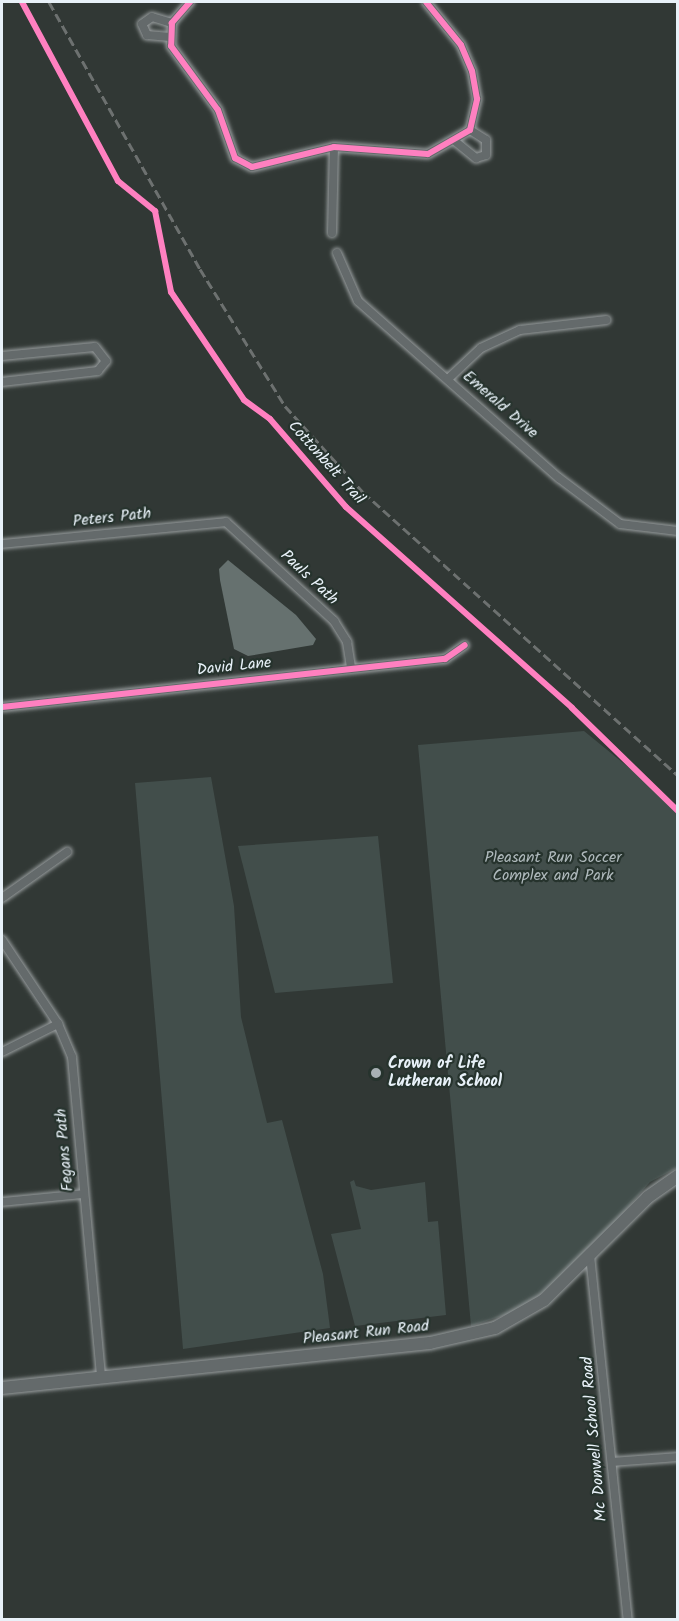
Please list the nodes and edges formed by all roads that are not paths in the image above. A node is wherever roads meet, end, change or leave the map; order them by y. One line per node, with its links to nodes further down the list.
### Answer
1 (190, 2): 3 (street)
2 (426, 2): 5 (street)
3 (172, 23): 4 (street); 4 (street)
4 (170, 37): 7 (street)
5 (470, 130): 6 (street); 6 (street)
6 (456, 142): 7 (street)
7 (334, 147): 8 (street)
8 (332, 233)
9 (337, 254): 12 (street, Emerald Drive)
10 (606, 320): 12 (street)
11 (2, 356): 13 (street)
12 (448, 379): 15 (street, Emerald Drive)
13 (2, 382)
14 (226, 522): 16 (street, Peters Path); 18 (street, Pauls Path)
15 (678, 531)
16 (2, 544)
17 (465, 645): 18 (street, David Lane)
18 (351, 668): 19 (street, David Lane)
19 (2, 707)
20 (67, 852): 21 (street)
21 (2, 898)
22 (2, 939): 23 (street, Fegans Path)
23 (58, 1024): 24 (street); 26 (street, Fegans Path)
24 (2, 1052)
25 (678, 1176): 28 (main road, Pleasant Run Road)
26 (84, 1194): 27 (street); 29 (street, Fegans Path)
27 (2, 1202)
28 (590, 1255): 29 (main road, Pleasant Run Road); 32 (street, Mc Donwell School Road)
29 (102, 1377): 30 (main road, Pleasant Run Road)
30 (2, 1389)
31 (678, 1457): 32 (street)
32 (612, 1462): 33 (street, Mc Donwell School Road)
33 (628, 1620)

